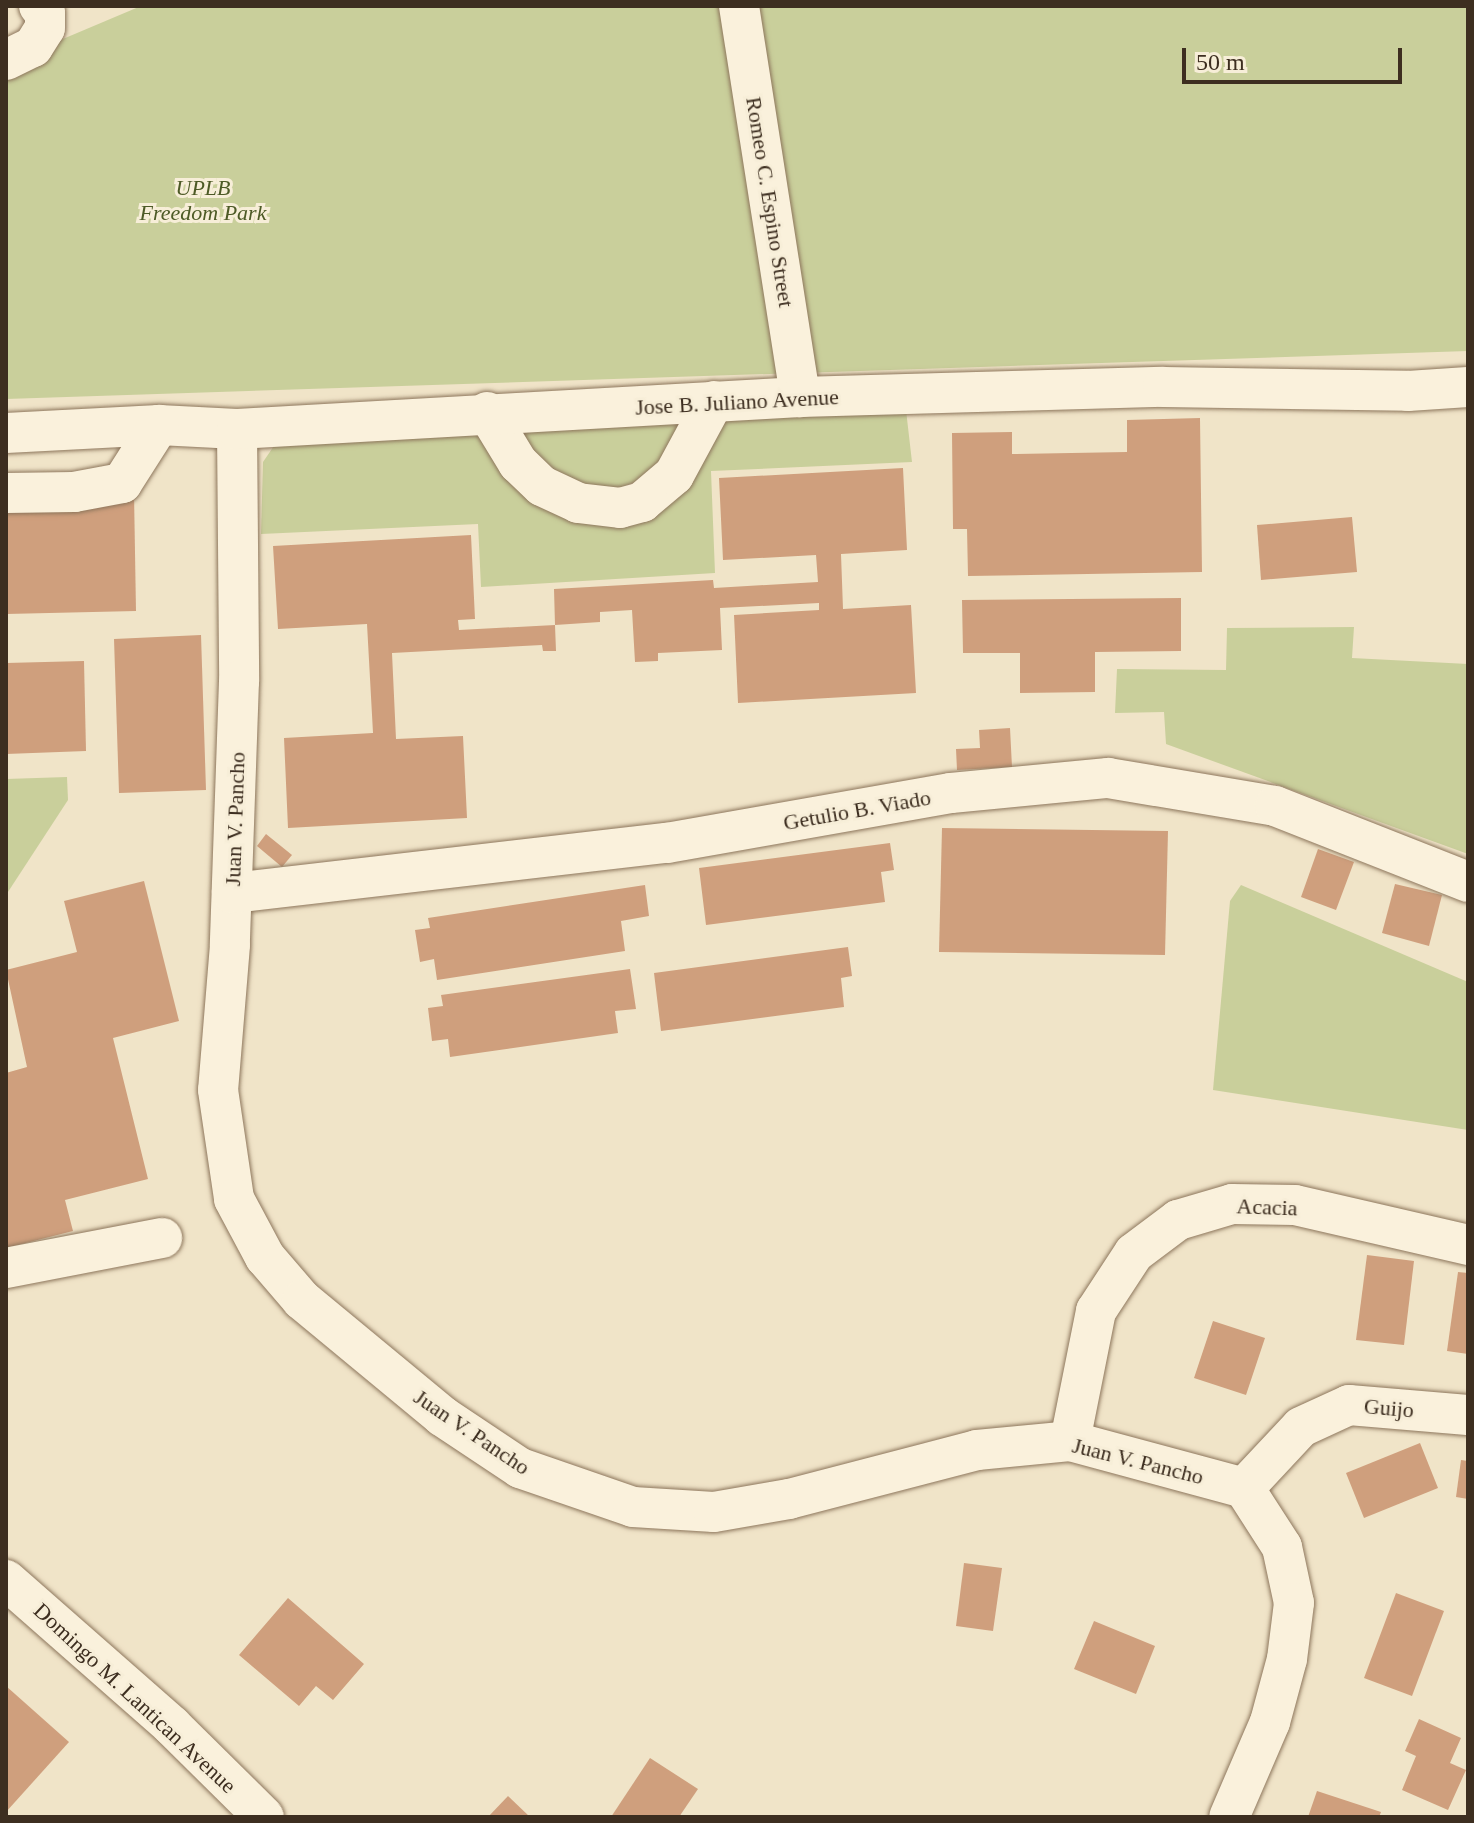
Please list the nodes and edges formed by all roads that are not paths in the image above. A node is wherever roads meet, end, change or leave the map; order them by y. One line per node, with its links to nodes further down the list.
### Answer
1 (739, 6): 5 (street, Romeo C. Espino Street)
2 (47, 8): 3 (street)
3 (6, 60)
4 (1468, 387): 5 (street, Jose B. Juliano Avenue)
5 (800, 397): 6 (street, Jose B. Juliano Avenue)
6 (714, 401): 7 (street, Jose B. Juliano Avenue); 7 (street)
7 (487, 412): 9 (street, Jose B. Juliano Avenue)
8 (159, 425): 9 (street, Jose B. Juliano Avenue); 10 (street, Jose B. Juliano Avenue); 11 (street)
9 (237, 429): 13 (street, Juan V. Pancho)
10 (6, 433)
11 (6, 493)
12 (1468, 882): 13 (street, Getulio B. Viado)
13 (232, 893): 18 (street, Juan V. Pancho)
14 (162, 1238): 16 (street)
15 (1468, 1245): 18 (street, Acacia)
16 (6, 1268)
17 (1468, 1415): 19 (street, Guijo)
18 (1070, 1441): 19 (street, Juan V. Pancho)
19 (1244, 1488): 22 (street)
20 (6, 1580): 21 (street, Domingo M. Lantican Avenue)
21 (264, 1817)
22 (1229, 1817)

